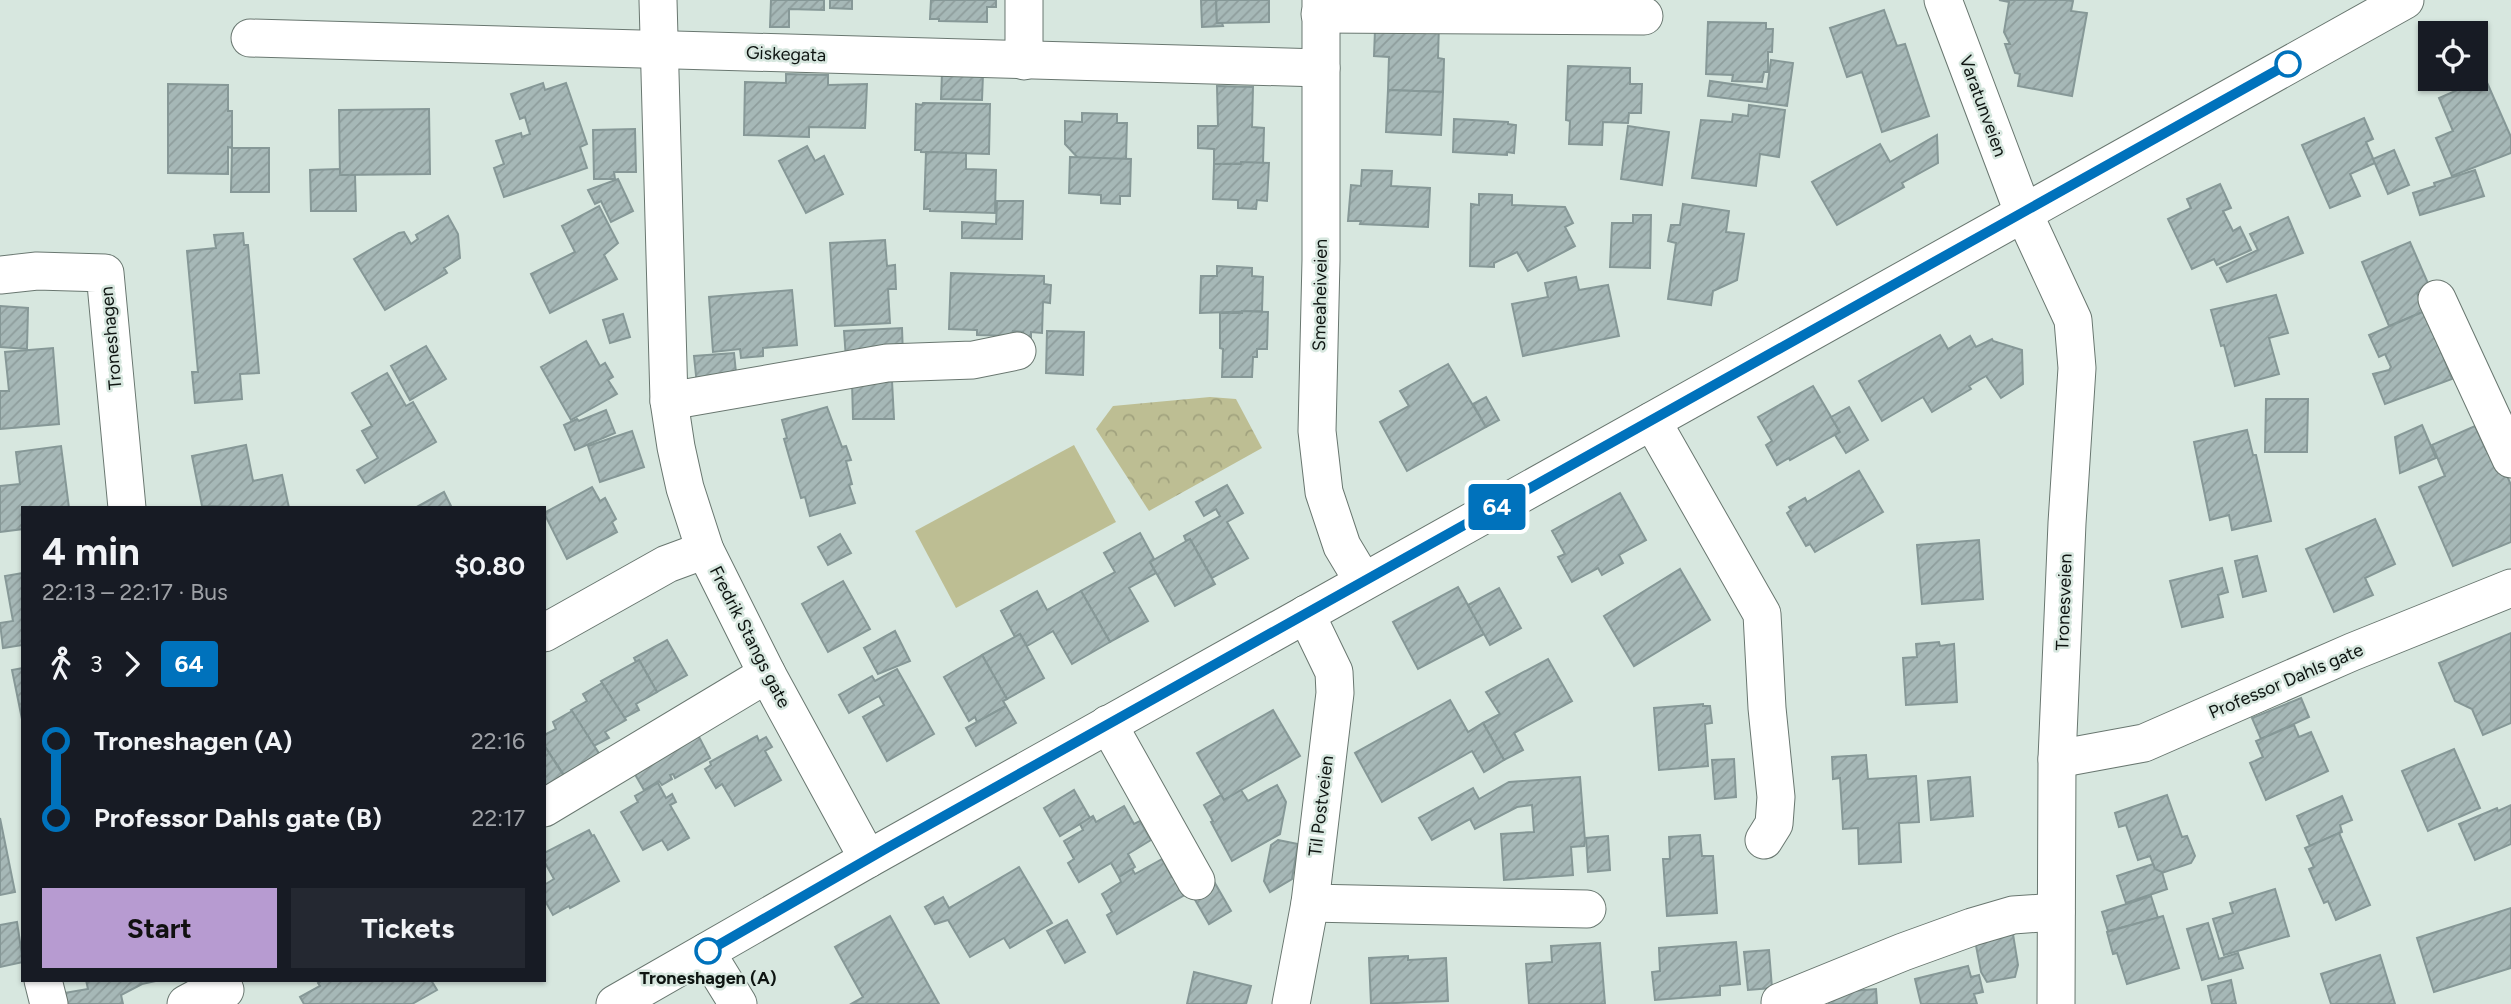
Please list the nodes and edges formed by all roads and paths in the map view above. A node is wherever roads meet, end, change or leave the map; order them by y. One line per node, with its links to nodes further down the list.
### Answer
1 (658, 0): 8 (street, Fredrik Stangs gate)
2 (1024, 0): 9 (street)
3 (1943, 0): 11 (street, Varatunveien)
4 (2405, 0): 11 (street)
5 (1320, 7): 6 (street); 10 (street, Smeaheiveien)
6 (1644, 16)
7 (250, 38): 8 (street, Giskegata)
8 (659, 50): 9 (street, Giskegata); 15 (street, Fredrik Stangs gate)
9 (1024, 61): 10 (street, Giskegata)
10 (1321, 68): 20 (street, Smeaheiveien)
11 (2023, 212): 16 (street); 26 (street, Tronesveien)
12 (0, 275): 18 (street, Troneshagen)
13 (2437, 299): 17 (street)
14 (1017, 351): 15 (street)
15 (669, 401): 19 (street, Fredrik Stangs gate)
16 (1652, 421): 20 (street); 28 (street)
17 (2511, 459)
18 (127, 506)
19 (705, 550): 23 (street); 24 (street, Fredrik Stangs gate)
20 (1363, 581): 22 (street)
21 (2511, 588): 26 (street, Professor Dahls gate)
22 (1306, 614): 25 (street); 31 (street, Til Postveien)
23 (546, 633)
24 (767, 674): 27 (street); 29 (street, Fredrik Stangs gate)
25 (1108, 724): 29 (street); 30 (street)
26 (2057, 759): 33 (street, Tronesveien)
27 (546, 807)
28 (1764, 840)
29 (868, 859): 34 (street)
30 (1196, 881)
31 (1310, 903): 32 (street); 42 (street, Til Postveien)
32 (1587, 909)
33 (2056, 912): 37 (street); 43 (street, Tronesveien)
34 (706, 952): 40 (street); 41 (street)
35 (44, 982): 38 (street)
36 (227, 991): 39 (street)
37 (1780, 1002)
38 (49, 1004)
39 (186, 1004)
40 (615, 1004)
41 (738, 1004)
42 (1291, 1004)
43 (2056, 1004)

